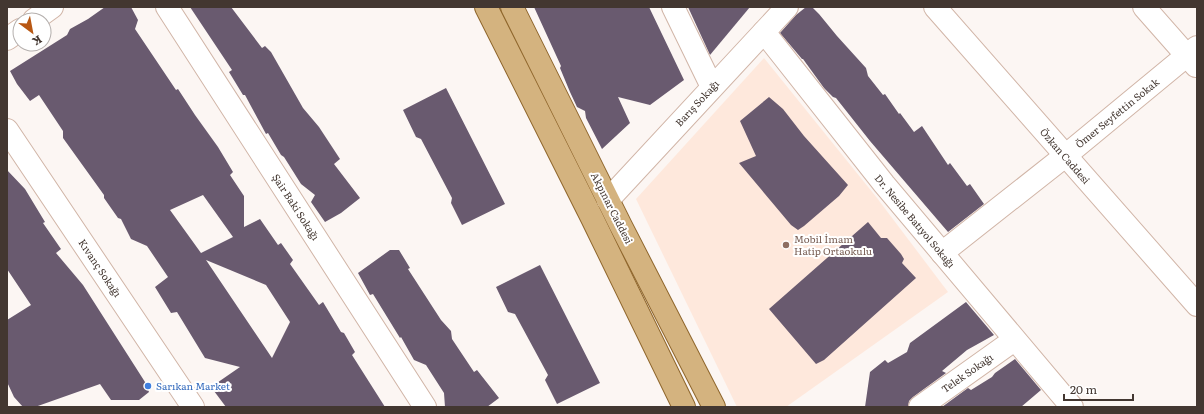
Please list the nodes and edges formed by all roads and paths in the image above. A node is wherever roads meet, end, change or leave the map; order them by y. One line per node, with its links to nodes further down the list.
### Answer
1 (167, 7): 19 (street, Şair Baki Sokağı)
2 (486, 7): 14 (main road)
3 (512, 7): 13 (main road, Akpınar Caddesi)
4 (673, 7): 10 (street)
5 (787, 7): 8 (street, Barış Sokağı)
6 (935, 7): 12 (street, Özkan Caddesi)
7 (1144, 7): 9 (street)
8 (764, 32): 10 (street, Barış Sokağı); 15 (street, Dr. Nesibe Batıyol Sokağı)
9 (1194, 56): 12 (street, Ömer Seyfettin Sokak)
10 (712, 87): 13 (street, Barış Sokağı)
11 (7, 130): 18 (street, Kıvanç Sokağı)
12 (1065, 156): 15 (street, Ömer Seyfettin Sokak); 16 (street, Özkan Caddesi)
13 (608, 200): 14 (main road); 21 (main road, Akpınar Caddesi)
14 (592, 218): 20 (main road)
15 (942, 253): 17 (street, Dr. Nesibe Batıyol Sokağı)
16 (1197, 305)
17 (1014, 340): 22 (street, Telek Sokağı); 23 (street, Dr. Nesibe Batıyol Sokağı)
18 (193, 407)
19 (425, 407)
20 (684, 407)
21 (714, 407)
22 (920, 407)
23 (1072, 407)

